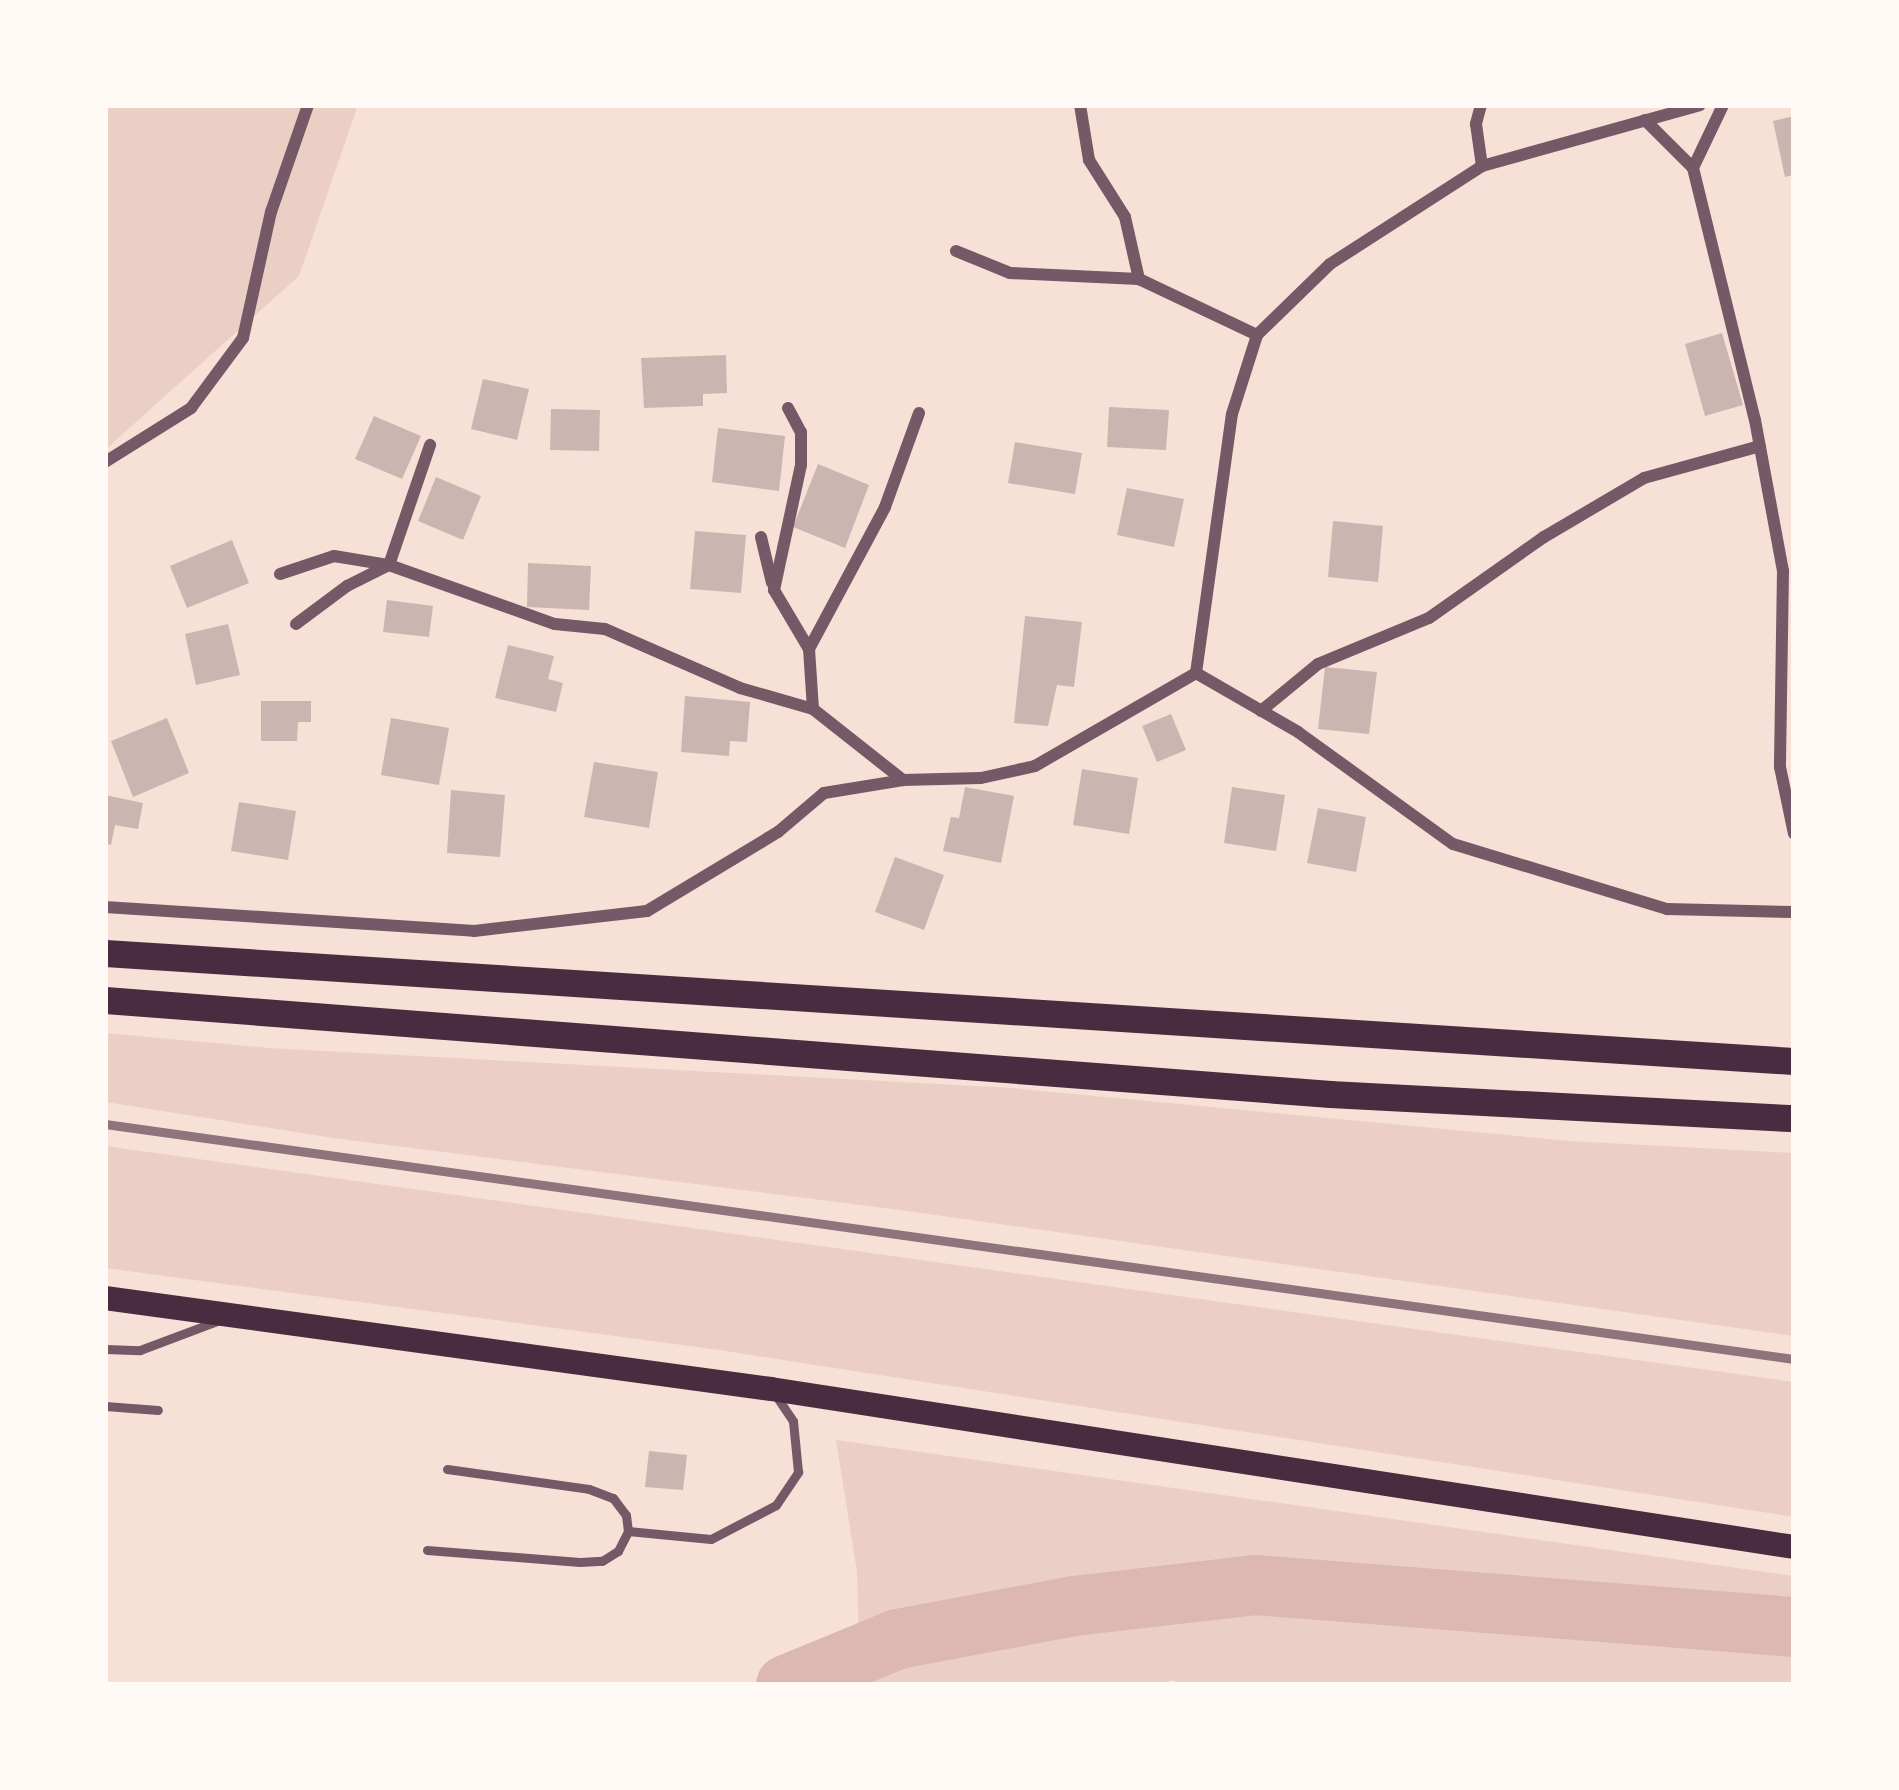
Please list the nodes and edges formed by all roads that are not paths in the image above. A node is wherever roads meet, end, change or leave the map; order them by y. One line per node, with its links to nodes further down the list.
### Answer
1 (308, 105): 16 (street)
2 (1080, 105): 10 (street)
3 (1481, 105): 7 (street)
4 (1700, 105): 6 (street)
5 (1723, 105): 8 (street)
6 (1645, 121): 7 (street); 8 (street)
7 (1482, 166): 11 (street)
8 (1693, 169): 15 (street)
9 (956, 251): 10 (street)
10 (1139, 279): 11 (street)
11 (1256, 334): 23 (street)
12 (788, 408): 20 (street)
13 (919, 412): 22 (street)
14 (430, 445): 18 (street)
15 (1760, 446): 25 (street); 27 (street)
16 (105, 462)
17 (761, 537): 20 (street)
18 (389, 565): 19 (street); 21 (street); 24 (street)
19 (280, 574)
20 (774, 590): 22 (street)
21 (296, 624)
22 (808, 649): 24 (street)
23 (1196, 673): 25 (street); 26 (street)
24 (813, 709): 26 (street)
25 (1261, 711): 29 (street)
26 (903, 780): 28 (street)
27 (1794, 834)
28 (105, 907)
29 (1794, 912)
30 (105, 953): 32 (main road)
31 (105, 1000): 33 (main road)
32 (1794, 1061)
33 (1794, 1118)
34 (105, 1298): 35 (main road)
35 (233, 1315): 36 (lane); 37 (main road)
36 (105, 1349)
37 (771, 1389): 41 (lane); 42 (main road)
38 (105, 1406): 39 (lane)
39 (158, 1410)
40 (447, 1469): 41 (lane)
41 (628, 1531): 43 (lane)
42 (1794, 1547)
43 (427, 1550)

